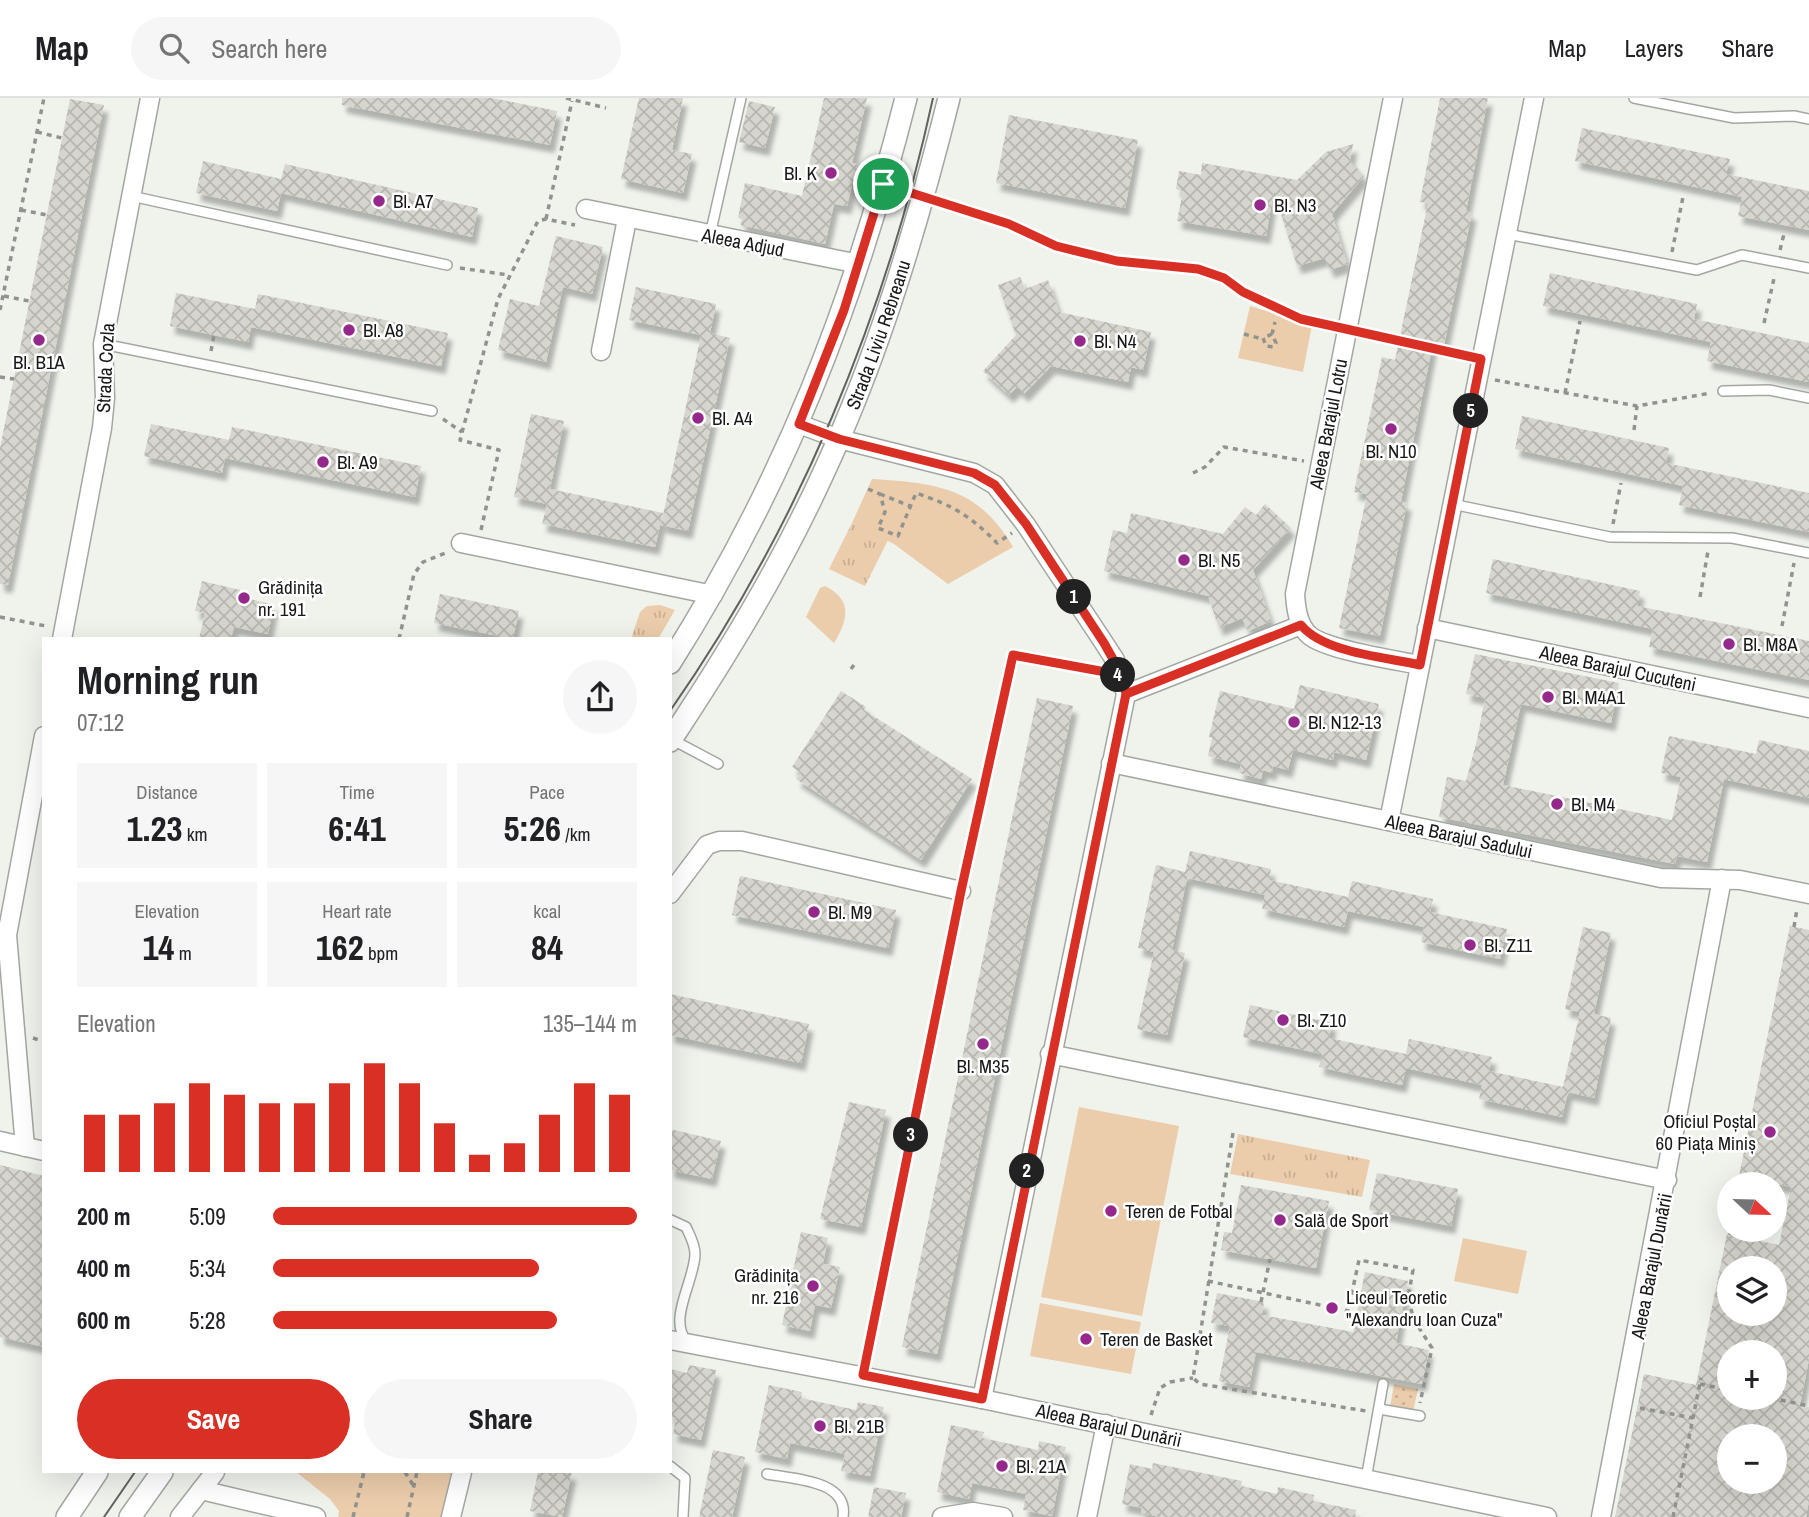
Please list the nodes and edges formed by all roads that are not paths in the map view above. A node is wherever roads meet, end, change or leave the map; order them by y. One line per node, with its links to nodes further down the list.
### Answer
1 (150, 98): 9 (street, Strada Cozla)
2 (741, 98): 13 (lane)
3 (906, 98): 14 (street, Strada Liviu Rebreanu)
4 (949, 98): 25 (street, Strada Liviu Rebreanu)
5 (1393, 98): 18 (street, Aleea Barajul Lotru)
6 (1534, 98): 12 (street)
7 (1634, 98): 8 (lane)
8 (1809, 119)
9 (131, 196): 15 (lane); 19 (street, Strada Cozla)
10 (586, 209): 11 (street, Aleea Adjud)
11 (627, 219): 13 (street, Aleea Adjud); 20 (street)
12 (1507, 234): 16 (lane); 26 (street)
13 (710, 235): 14 (street, Aleea Adjud)
14 (859, 264): 24 (street, Strada Liviu Rebreanu)
15 (447, 265)
16 (1809, 268)
17 (1243, 292): 18 (lane)
18 (1346, 330): 30 (street, Aleea Barajul Lotru)
19 (103, 344): 23 (lane); 32 (street, Strada Cozla)
20 (601, 351)
21 (1723, 391): 22 (lane)
22 (1809, 398)
23 (432, 411)
24 (799, 424): 25 (street); 29 (street, Strada Liviu Rebreanu)
25 (839, 439): 35 (street); 37 (street, Strada Liviu Rebreanu)
26 (1452, 504): 28 (lane); 31 (street)
27 (461, 543): 29 (street)
28 (1809, 553)
29 (713, 595): 33 (street, Strada Liviu Rebreanu)
30 (1301, 625): 34 (street); 35 (street)
31 (1427, 628): 34 (street); 36 (street, Aleea Barajul Cucuteni)
32 (63, 634)
33 (672, 660)
34 (1420, 665): 42 (street)
35 (1126, 694): 41 (street)
36 (1809, 708)
37 (672, 738)
38 (672, 741): 40 (lane)
39 (42, 747): 49 (street)
40 (718, 764)
41 (1111, 764): 42 (street, Aleea Barajul Sadului); 47 (street)
42 (1389, 821): 43 (street, Aleea Barajul Sadului)
43 (1722, 879): 46 (street, Aleea Barajul Sadului); 51 (street, Aleea Barajul Dunării)
44 (672, 891): 45 (street)
45 (961, 891)
46 (1809, 894)
47 (1050, 1054): 51 (street, Aleea Barajul Dunării); 56 (street)
48 (0, 1141): 49 (street)
49 (25, 1147): 50 (street)
50 (42, 1151)
51 (1667, 1180): 80 (street, Aleea Barajul Dunării)
52 (672, 1220): 54 (lane)
53 (672, 1340): 54 (street, Aleea Barajul Dunării)
54 (690, 1344): 56 (street, Aleea Barajul Dunării)
55 (1383, 1384): 57 (lane)
56 (982, 1399): 59 (street, Aleea Barajul Dunării)
57 (1379, 1411): 58 (lane); 66 (lane)
58 (1419, 1415)
59 (1106, 1424): 66 (street, Aleea Barajul Dunării); 78 (street)
60 (672, 1468): 74 (lane)
61 (96, 1473): 70 (street)
62 (161, 1473): 71 (street)
63 (214, 1473): 67 (street)
64 (462, 1473): 69 (street)
65 (767, 1474): 75 (lane)
66 (1366, 1479): 68 (street, Aleea Barajul Dunării)
67 (201, 1490): 72 (street); 73 (street)
68 (1481, 1511): 79 (street, Aleea Barajul Dunării)
69 (455, 1516)
70 (66, 1517)
71 (130, 1517)
72 (180, 1517)
73 (316, 1517)
74 (683, 1517)
75 (843, 1517)
76 (942, 1517): 77 (street)
77 (1003, 1517)
78 (1087, 1517)
79 (1547, 1517)
80 (1601, 1517)

